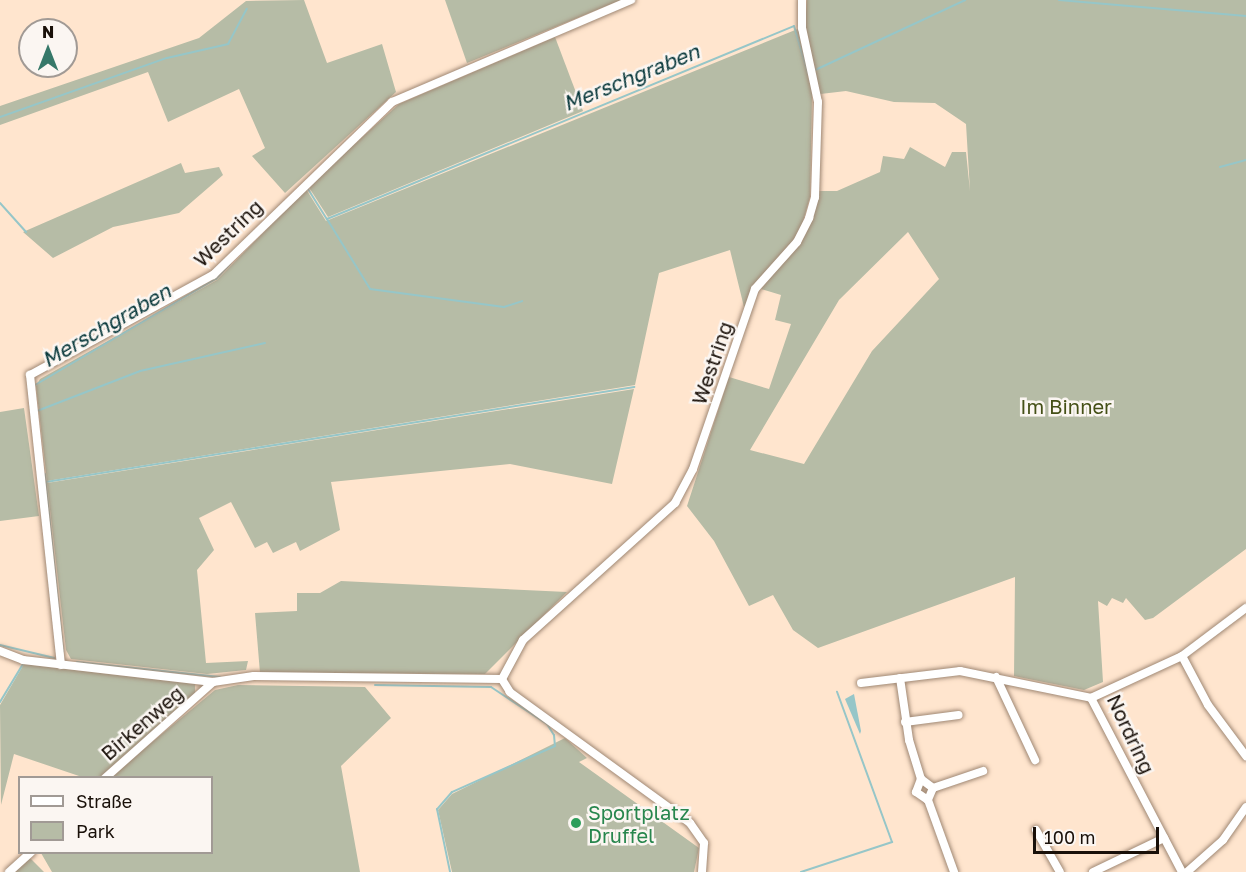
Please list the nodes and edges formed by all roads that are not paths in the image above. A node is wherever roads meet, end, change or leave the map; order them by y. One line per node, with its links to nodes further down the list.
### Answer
1 (631, 0): 6 (street, Westring)
2 (802, 0): 9 (street, Westring)
3 (1246, 608): 5 (street, Nordring)
4 (0, 651): 6 (street)
5 (1182, 656): 14 (street, Nordring); 17 (street)
6 (61, 665): 10 (street)
7 (996, 677): 8 (street); 14 (street); 18 (street)
8 (900, 678): 12 (street); 16 (street)
9 (502, 679): 11 (street); 29 (street)
10 (196, 680): 11 (street); 13 (street, Birkenweg)
11 (213, 681): 13 (street, Birkenweg)
12 (861, 684)
13 (201, 693): 20 (street, Birkenweg)
14 (1091, 698): 26 (street, Nordring)
15 (959, 715): 16 (street)
16 (905, 722): 21 (street)
17 (1246, 756)
18 (1035, 760)
19 (983, 771): 22 (street)
20 (106, 776)
21 (921, 779): 22 (street); 23 (street)
22 (933, 788): 23 (street)
23 (928, 800): 30 (street)
24 (1246, 807): 34 (street)
25 (1036, 831): 31 (street)
26 (1164, 837): 32 (street); 33 (street, Nordring)
27 (29, 854): 28 (street)
28 (9, 872)
29 (702, 872)
30 (954, 872)
31 (1060, 872)
32 (1093, 872)
33 (1182, 872)
34 (1187, 872)

